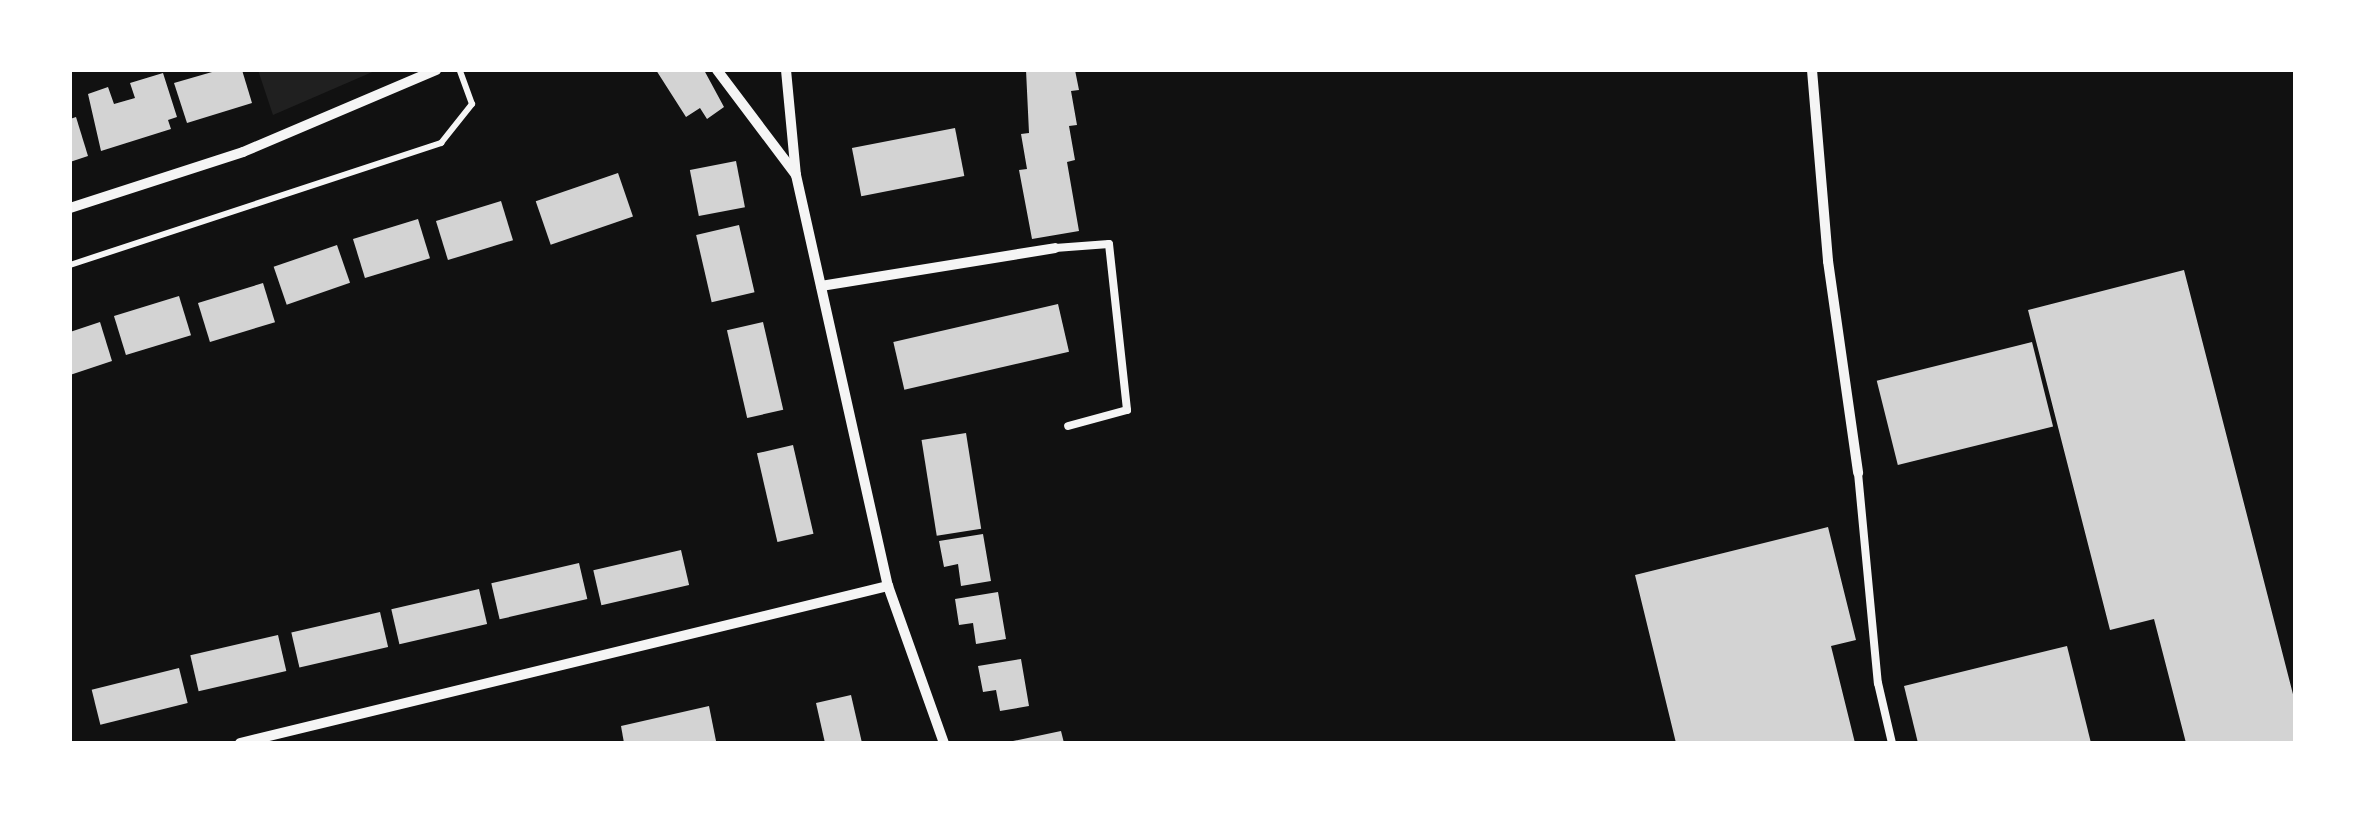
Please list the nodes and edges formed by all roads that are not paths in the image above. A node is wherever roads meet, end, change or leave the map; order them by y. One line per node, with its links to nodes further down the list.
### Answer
1 (436, 70): 6 (street)
2 (717, 70): 5 (street)
3 (786, 70): 5 (street)
4 (1812, 70): 10 (street)
5 (796, 176): 8 (street)
6 (70, 208)
7 (1055, 248): 8 (street); 9 (lane)
8 (821, 286): 11 (street)
9 (1068, 426)
10 (1858, 474): 14 (lane)
11 (888, 586): 12 (street); 13 (street)
12 (240, 743)
13 (944, 743)
14 (1892, 743)

